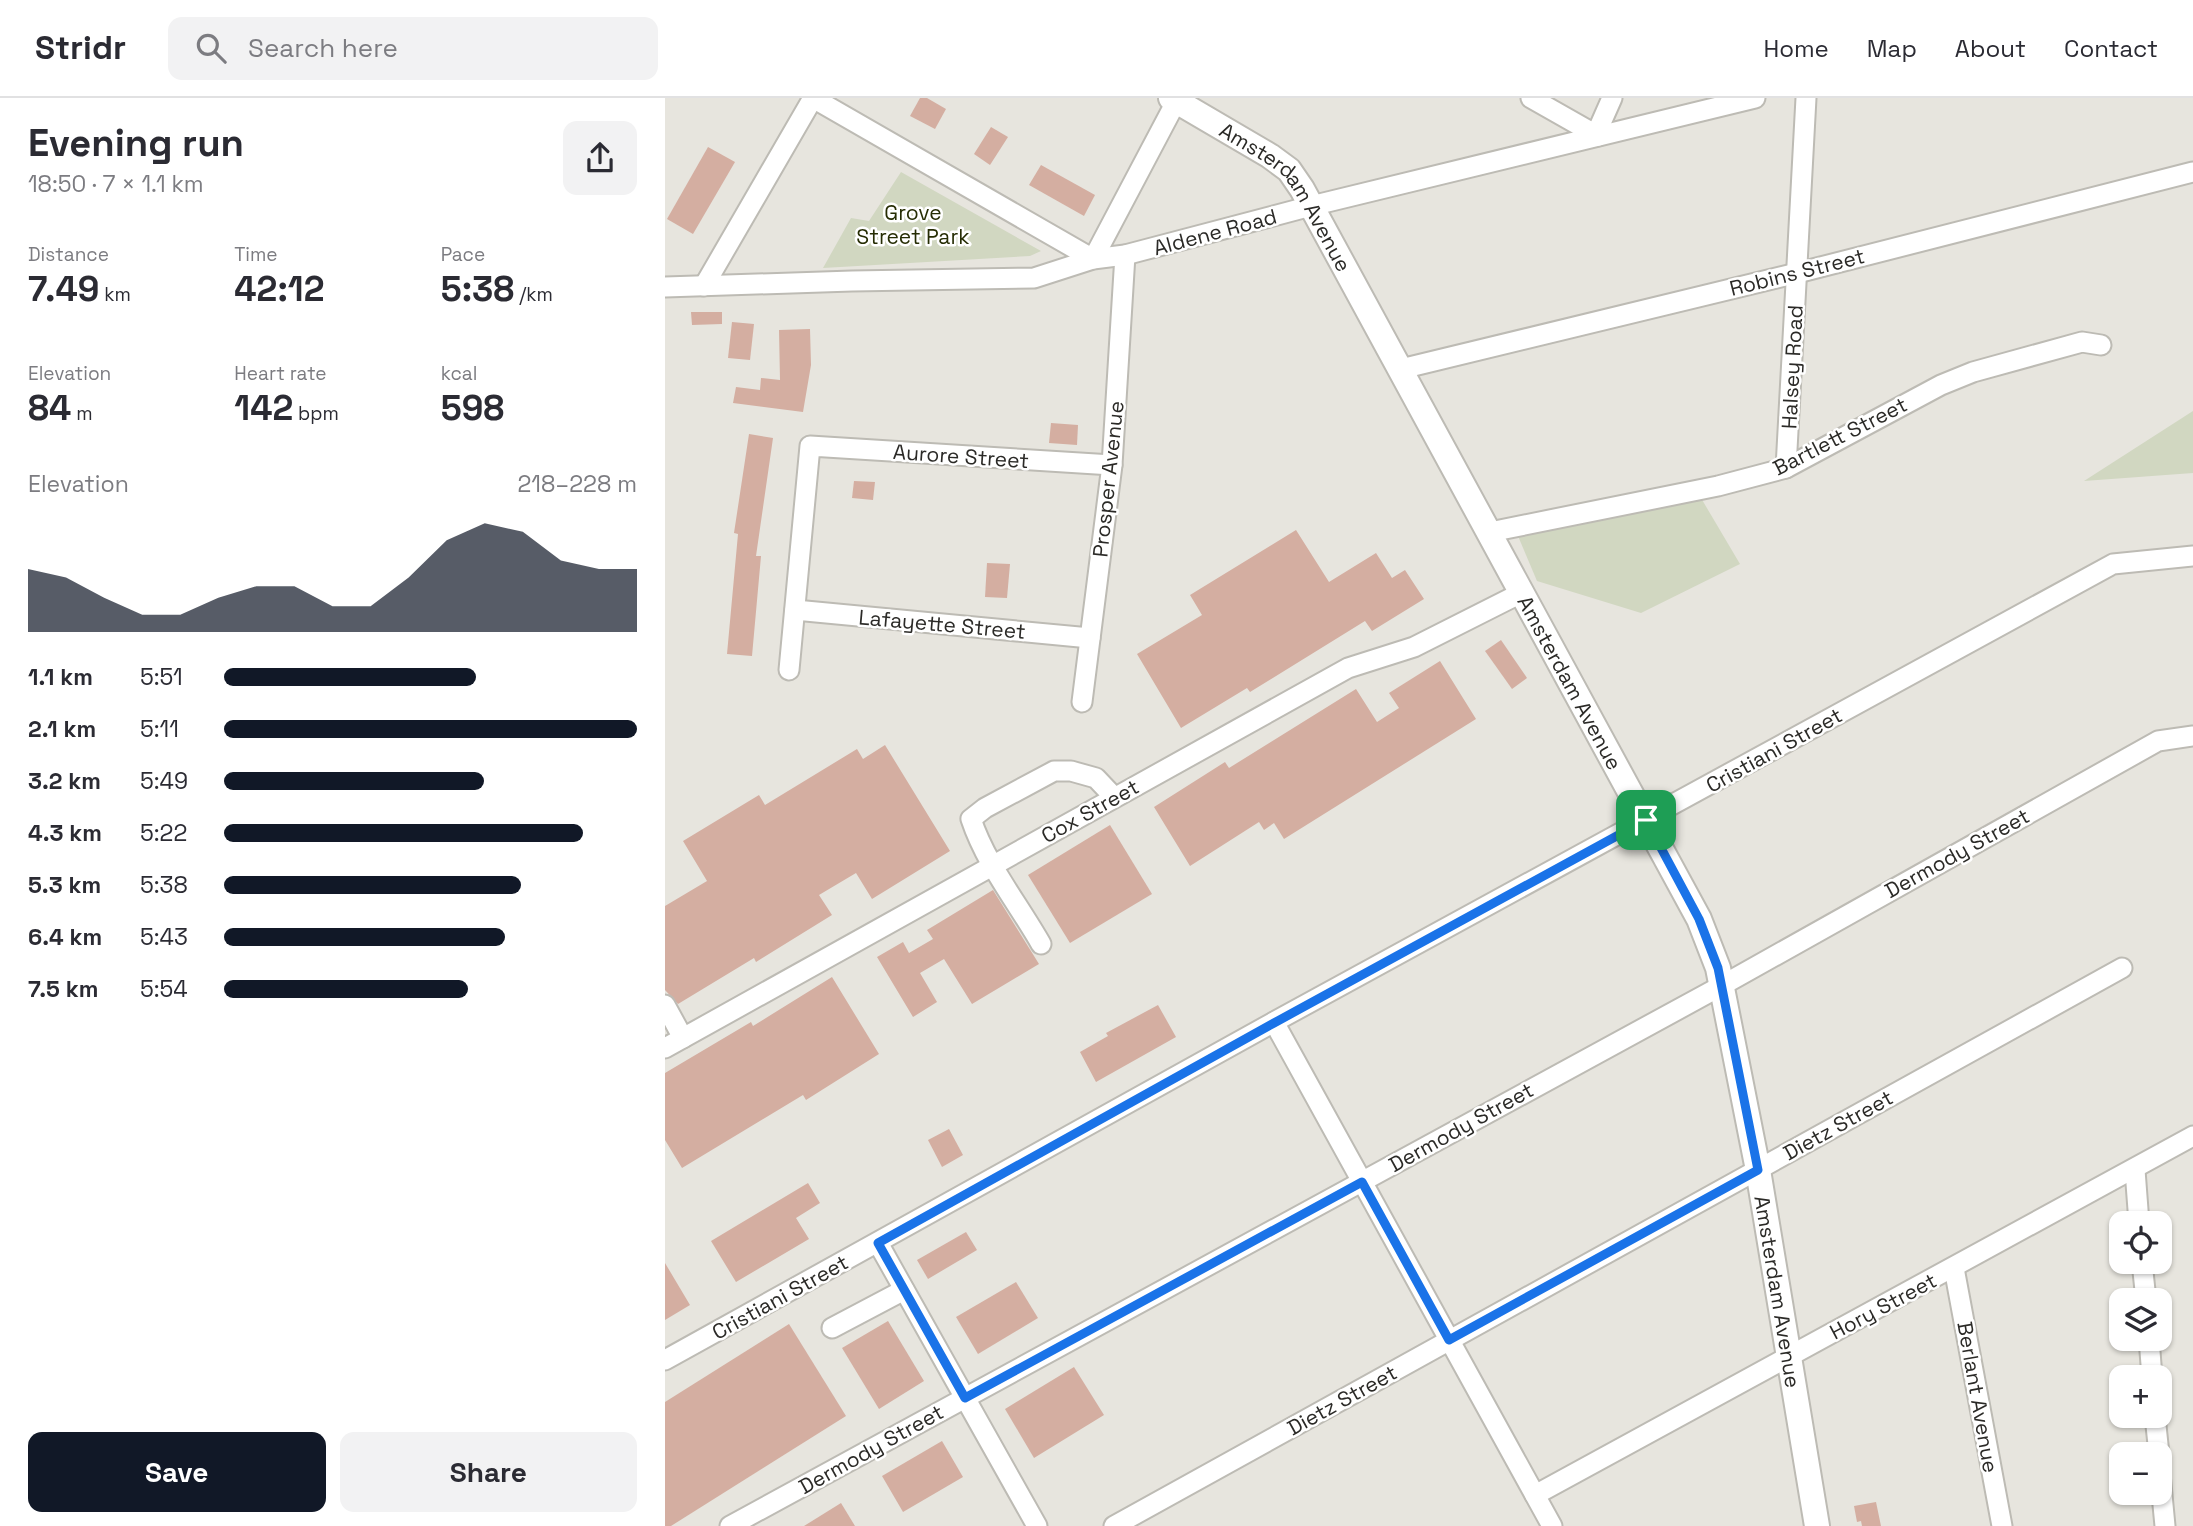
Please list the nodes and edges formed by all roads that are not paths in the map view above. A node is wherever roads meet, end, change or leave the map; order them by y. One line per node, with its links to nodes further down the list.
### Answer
1 (813, 98): 11 (street); 13 (street)
2 (1531, 98): 7 (street)
3 (1612, 98): 7 (street)
4 (1755, 98): 7 (street, Aldene Road)
5 (1806, 98): 12 (street, Halsey Road)
6 (1175, 99): 9 (main road, Amsterdam Avenue); 11 (street)
7 (1598, 136): 9 (street, Aldene Road)
8 (2193, 172): 12 (street, Robins Street)
9 (1311, 206): 10 (street, Aldene Road); 16 (main road, Amsterdam Avenue)
10 (1125, 255): 11 (street, Aldene Road); 17 (street, Prosper Avenue)
11 (1093, 259): 13 (street, Aldene Road)
12 (1797, 273): 16 (street, Robins Street); 18 (street, Halsey Road)
13 (704, 286): 14 (street, Aldene Road)
14 (665, 287)
15 (2101, 345): 18 (street, Bartlett Street)
16 (1401, 369): 19 (main road, Amsterdam Avenue)
17 (1112, 465): 22 (street, Aurore Street); 23 (street, Prosper Avenue)
18 (1786, 468): 19 (street, Bartlett Street)
19 (1490, 532): 21 (main road, Amsterdam Avenue)
20 (2193, 556): 28 (street, Cristiani Street)
21 (1523, 592): 27 (street, Cox Street); 28 (main road, Amsterdam Avenue)
22 (795, 610): 23 (street, Lafayette Street); 24 (street)
23 (1090, 638): 25 (street, Prosper Avenue)
24 (789, 670)
25 (1082, 702)
26 (2193, 736): 32 (street, Dermody Street)
27 (1114, 797): 29 (street, Cox Street); 29 (street)
28 (1646, 820): 32 (main road, Amsterdam Avenue); 34 (street, Cristiani Street)
29 (992, 866): 30 (street); 35 (street, Cox Street)
30 (1041, 944)
31 (2122, 968): 38 (street, Dietz Street)
32 (1721, 986): 38 (main road, Amsterdam Avenue); 40 (street, Dermody Street)
33 (665, 1004): 35 (street)
34 (1274, 1023): 40 (street); 42 (street, Cristiani Street)
35 (683, 1038): 36 (street, Cox Street)
36 (665, 1048)
37 (2193, 1136): 39 (street, Hory Street)
38 (1758, 1170): 46 (street, Dietz Street); 47 (main road, Amsterdam Avenue)
39 (2134, 1170): 41 (street); 43 (street, Hory Street)
40 (1362, 1182): 46 (street); 49 (street, Dermody Street)
41 (2138, 1211)
42 (878, 1243): 44 (street); 48 (street, Cristiani Street)
43 (1954, 1268): 47 (street, Hory Street); 57 (street, Berlant Avenue)
44 (904, 1290): 45 (street); 49 (street)
45 (832, 1328)
46 (1449, 1340): 50 (street); 54 (street, Dietz Street)
47 (1787, 1357): 50 (street, Hory Street); 56 (main road, Amsterdam Avenue)
48 (665, 1360)
49 (965, 1398): 52 (street, Dermody Street); 53 (street)
50 (1535, 1495): 55 (street)
51 (2163, 1505): 58 (street)
52 (730, 1526)
53 (1037, 1526)
54 (1114, 1526)
55 (1552, 1526)
56 (1817, 1526)
57 (2001, 1526)
58 (2165, 1526)

